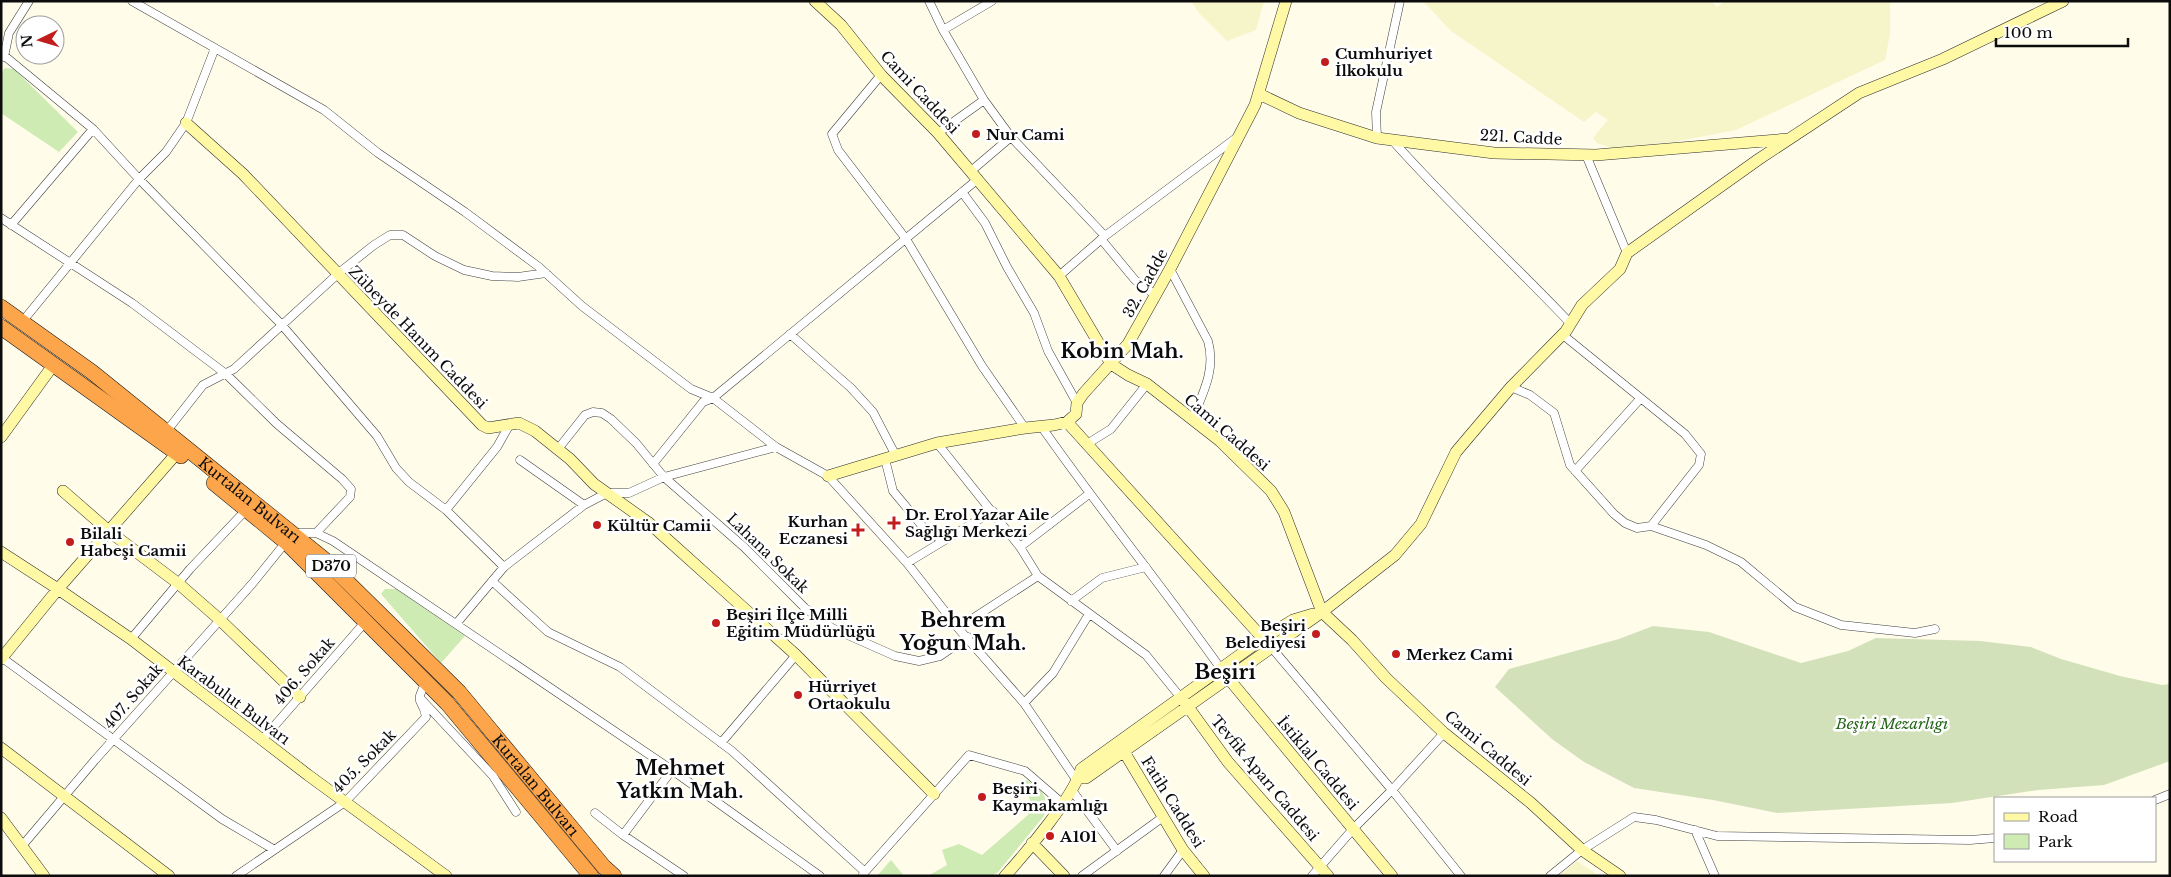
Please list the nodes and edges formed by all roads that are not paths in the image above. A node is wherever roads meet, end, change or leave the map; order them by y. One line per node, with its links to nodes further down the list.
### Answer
1 (29, 1): 11 (street)
2 (132, 1): 10 (street)
3 (815, 1): 12 (street, Cami Caddesi)
4 (929, 1): 9 (street)
5 (992, 1): 9 (street)
6 (1286, 1): 13 (street, 32. Cadde)
7 (1400, 1): 20 (street)
8 (2063, 1): 21 (street)
9 (943, 30): 14 (street)
10 (215, 48): 15 (street); 34 (street)
11 (2, 57): 16 (street)
12 (881, 75): 17 (street, Cami Caddesi); 30 (street)
13 (1259, 94): 18 (street, 32. Cadde); 20 (street, 221. Cadde)
14 (984, 100): 17 (street); 19 (street)
15 (186, 124): 25 (street); 35 (street, Zübeyde Hanım Caddesi)
16 (93, 129): 25 (street); 28 (street)
17 (938, 133): 24 (street, Cami Caddesi)
18 (1239, 135): 29 (street); 33 (street, 32. Cadde)
19 (1011, 137): 24 (street); 29 (street)
20 (1377, 138): 22 (street, 221. Cadde)
21 (1790, 138): 23 (street, 221. Cadde); 31 (street)
22 (1392, 140): 23 (street, 221. Cadde); 41 (street)
23 (1586, 155): 31 (street)
24 (974, 175): 26 (street); 36 (street, Cami Caddesi)
25 (139, 179): 32 (street); 40 (street)
26 (962, 192): 30 (street); 52 (street)
27 (1, 218): 28 (street)
28 (11, 225): 32 (street)
29 (1103, 237): 36 (street); 37 (street)
30 (906, 239): 43 (street); 57 (street)
31 (1627, 253): 41 (street)
32 (69, 263): 39 (street); 47 (street)
33 (1170, 269): 37 (street, 32. Cadde); 53 (street)
34 (546, 273): 35 (street); 50 (street)
35 (337, 275): 40 (street); 55 (street, Zübeyde Hanım Caddesi)
36 (1059, 276): 46 (street, Cami Caddesi)
37 (1155, 295): 46 (street, 32. Cadde)
38 (1, 307): 39 (highway, Kurtalan Bulvarı / D370)
39 (22, 322): 58 (highway, Kurtalan Bulvarı / D370)
40 (282, 324): 47 (street); 76 (street)
41 (1570, 324): 44 (street)
42 (1, 327): 45 (highway, Kurtalan Bulvarı / D370)
43 (790, 334): 50 (street); 65 (street)
44 (1562, 335): 49 (street); 51 (street)
45 (54, 364): 59 (street); 64 (highway, Kurtalan Bulvarı / D370)
46 (1110, 364): 48 (street, Cami Caddesi); 52 (street, 32. Cadde)
47 (226, 374): 58 (street); 80 (street)
48 (1147, 384): 53 (street, Cami Caddesi); 61 (street)
49 (1511, 387): 68 (street); 93 (street)
50 (713, 398): 62 (street); 67 (street)
51 (1640, 399): 68 (street); 78 (street)
52 (1078, 403): 54 (street, 32. Cadde)
53 (1192, 420): 93 (street, Cami Caddesi)
54 (1067, 422): 56 (street); 61 (street)
55 (510, 424): 63 (street, Zübeyde Hanım Caddesi); 76 (street)
56 (1041, 426): 57 (street); 73 (street)
57 (1025, 428): 60 (street)
58 (166, 432): 81 (highway, Kurtalan Bulvarı / D370)
59 (1, 437)
60 (937, 443): 65 (street); 77 (street)
61 (1087, 444): 102 (street)
62 (776, 447): 69 (street); 70 (street)
63 (558, 449): 67 (street, Lahana Sokak); 72 (street, Zübeyde Hanım Caddesi)
64 (178, 453): 75 (highway, Kurtalan Bulvarı / D370); 79 (street)
65 (891, 458): 69 (street); 82 (street)
66 (520, 460): 74 (street)
67 (653, 464): 70 (street, Lahana Sokak)
68 (1575, 471): 78 (street)
69 (828, 476): 85 (street)
70 (664, 477): 72 (street); 100 (street, Lahana Sokak)
71 (63, 491): 79 (street)
72 (607, 493): 74 (street); 103 (street, Zübeyde Hanım Caddesi)
73 (1089, 494): 83 (street); 87 (street)
74 (584, 505): 86 (street)
75 (246, 510): 81 (highway, Kurtalan Bulvarı / D370); 90 (street)
76 (446, 510): 86 (street)
77 (993, 510): 82 (street); 83 (street)
78 (1651, 526): 99 (street)
79 (110, 532): 90 (street); 91 (street)
80 (316, 533): 81 (street); 97 (street)
81 (289, 538): 95 (street, 407. Sokak); 96 (highway, Kurtalan Bulvarı / D370); 149 (highway, Kurtalan Bulvarı / D370)
82 (943, 541): 85 (street)
83 (1020, 547): 88 (street)
84 (1, 552): 91 (street, Karabulut Bulvarı)
85 (907, 563): 98 (street)
86 (504, 567): 89 (street)
87 (1146, 567): 92 (street); 106 (street)
88 (1038, 576): 92 (street); 98 (street)
89 (492, 580): 97 (street); 115 (street)
90 (179, 584): 95 (street); 101 (street)
91 (58, 588): 101 (street, Karabulut Bulvarı); 104 (street)
92 (1071, 601): 94 (street)
93 (1322, 612): 102 (street); 112 (street, Cami Caddesi)
94 (1089, 614): 110 (street); 111 (street)
95 (219, 619): 105 (street, 407. Sokak); 109 (street)
96 (366, 620): 107 (highway, Kurtalan Bulvarı / D370); 109 (street, 406. Sokak)
97 (456, 624): 118 (street)
98 (958, 628): 100 (street)
99 (1935, 629)
100 (968, 637): 111 (street)
101 (131, 639): 105 (street, Karabulut Bulvarı)
102 (1266, 643): 106 (street); 120 (street)
103 (796, 655): 115 (street); 121 (street, Zübeyde Hanım Caddesi)
104 (2, 658): 113 (street)
105 (172, 673): 113 (street, 407. Sokak); 114 (street, Karabulut Bulvarı)
106 (1224, 674): 110 (street); 131 (street, İstiklal Caddesi)
107 (426, 682): 108 (street); 148 (highway, Kurtalan Bulvarı / D370)
108 (418, 696): 125 (street, 405. Sokak); 127 (street)
109 (300, 697): 114 (street, 406. Sokak)
110 (1184, 702): 116 (street); 141 (street, Tevfik Aparı Caddesi)
111 (1024, 703): 119 (street)
112 (1444, 733): 120 (street); 140 (street, Cami Caddesi)
113 (114, 738): 123 (street, 407. Sokak); 137 (street)
114 (262, 740): 125 (street, Karabulut Bulvarı)
115 (722, 743): 142 (street)
116 (1121, 746): 119 (street); 129 (street, Fatih Caddesi)
117 (1, 748): 123 (street)
118 (672, 770): 133 (street); 151 (street)
119 (1076, 783): 126 (street); 138 (street)
120 (1392, 790): 131 (street); 143 (street)
121 (934, 794): 126 (street); 142 (street)
122 (2170, 794): 124 (street)
123 (63, 797): 136 (street, 407. Sokak); 145 (street)
124 (2156, 800)
125 (345, 802): 137 (street, 405. Sokak); 147 (street, Karabulut Bulvarı)
126 (1062, 803): 135 (street)
127 (516, 812)
128 (595, 813): 133 (street)
129 (1163, 817): 138 (street); 139 (street, Fatih Caddesi)
130 (1, 818): 136 (street)
131 (1353, 830): 141 (street); 158 (street, İstiklal Caddesi)
132 (1695, 830): 134 (street); 140 (street); 161 (street)
133 (623, 836): 150 (street)
134 (1994, 838)
135 (1032, 844): 152 (street); 153 (street)
136 (22, 846): 144 (street)
137 (273, 849): 146 (street, 405. Sokak)
138 (1117, 850): 154 (street)
139 (1183, 850): 155 (street); 156 (street, Fatih Caddesi)
140 (1582, 850): 159 (street); 160 (street, Cami Caddesi)
141 (1324, 871): 157 (street)
142 (863, 874)
143 (1458, 875)
144 (44, 876)
145 (169, 876)
146 (236, 876)
147 (446, 876)
148 (591, 876)
149 (614, 876)
150 (684, 876)
151 (820, 876)
152 (1005, 876)
153 (1064, 876)
154 (1082, 876)
155 (1164, 876)
156 (1204, 876)
157 (1312, 876)
158 (1392, 876)
159 (1550, 876)
160 (1620, 876)
161 (1716, 876)

